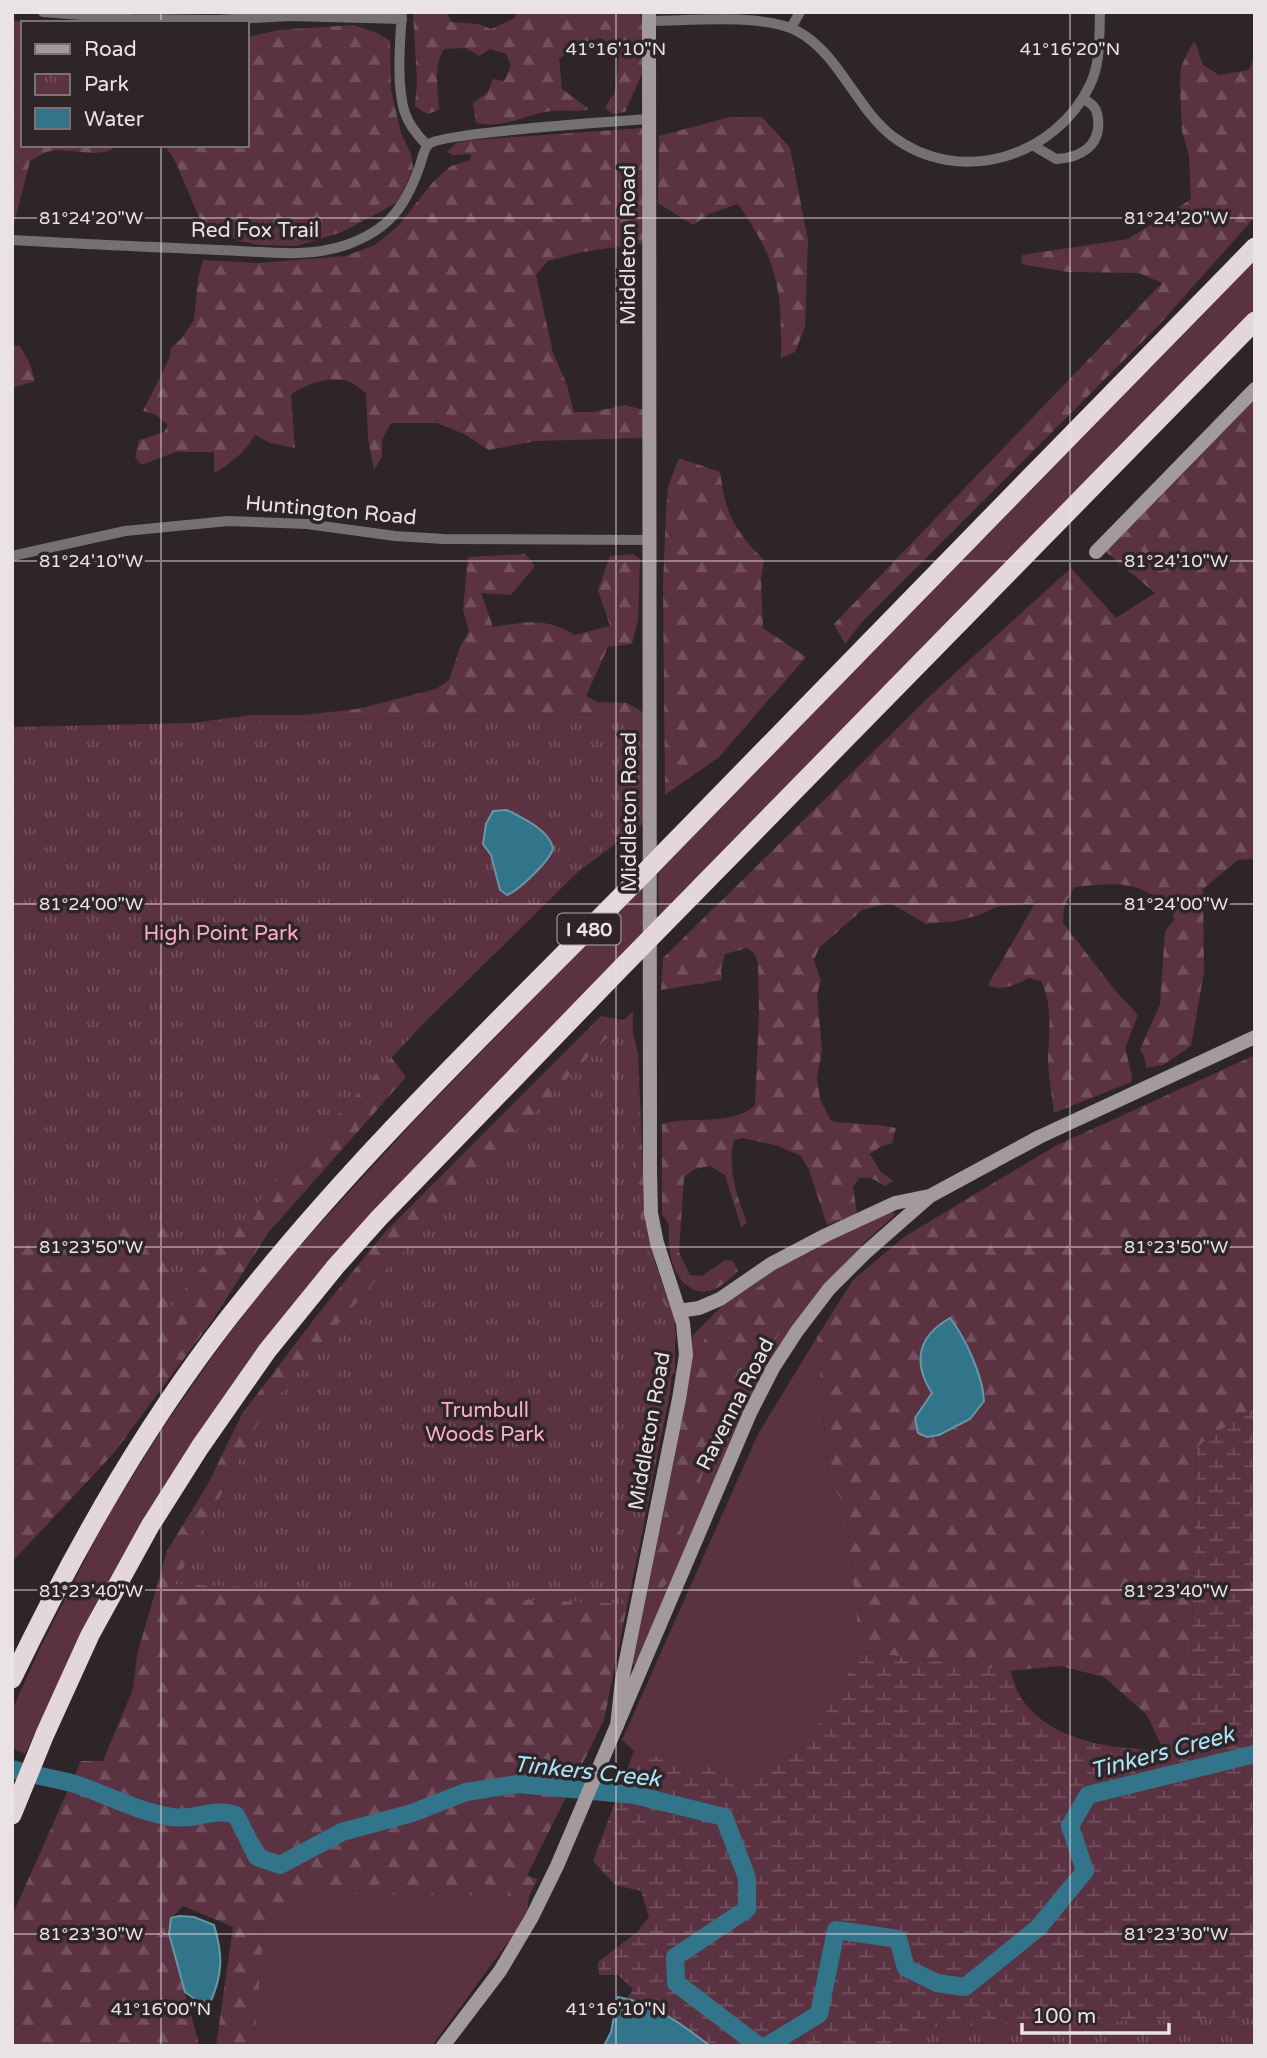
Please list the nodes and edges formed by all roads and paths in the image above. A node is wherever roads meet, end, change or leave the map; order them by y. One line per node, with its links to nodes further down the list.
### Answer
1 (43, 12): 4 (street)
2 (800, 12): 6 (street)
3 (1100, 12): 7 (street)
4 (402, 15): 9 (street)
5 (649, 17): 6 (street); 8 (street, Middleton Road)
6 (791, 28): 10 (street)
7 (1083, 99): 10 (street); 10 (street)
8 (649, 119): 9 (street); 15 (street, Middleton Road)
9 (427, 145): 11 (street, Red Fox Trail)
10 (1034, 146)
11 (12, 240)
12 (1255, 247): 21 (highway, I 480)
13 (1255, 321): 23 (highway, I 480)
14 (1255, 389): 16 (street)
15 (650, 540): 17 (street, Huntington Road); 20 (street, Middleton Road)
16 (1096, 552)
17 (12, 556)
18 (1255, 1037): 19 (street, Ravenna Road)
19 (930, 1196): 20 (street); 22 (street, Ravenna Road)
20 (679, 1311): 22 (street, Middleton Road)
21 (12, 1679)
22 (617, 1726): 24 (street, Ravenna Road)
23 (12, 1815)
24 (443, 2046)

